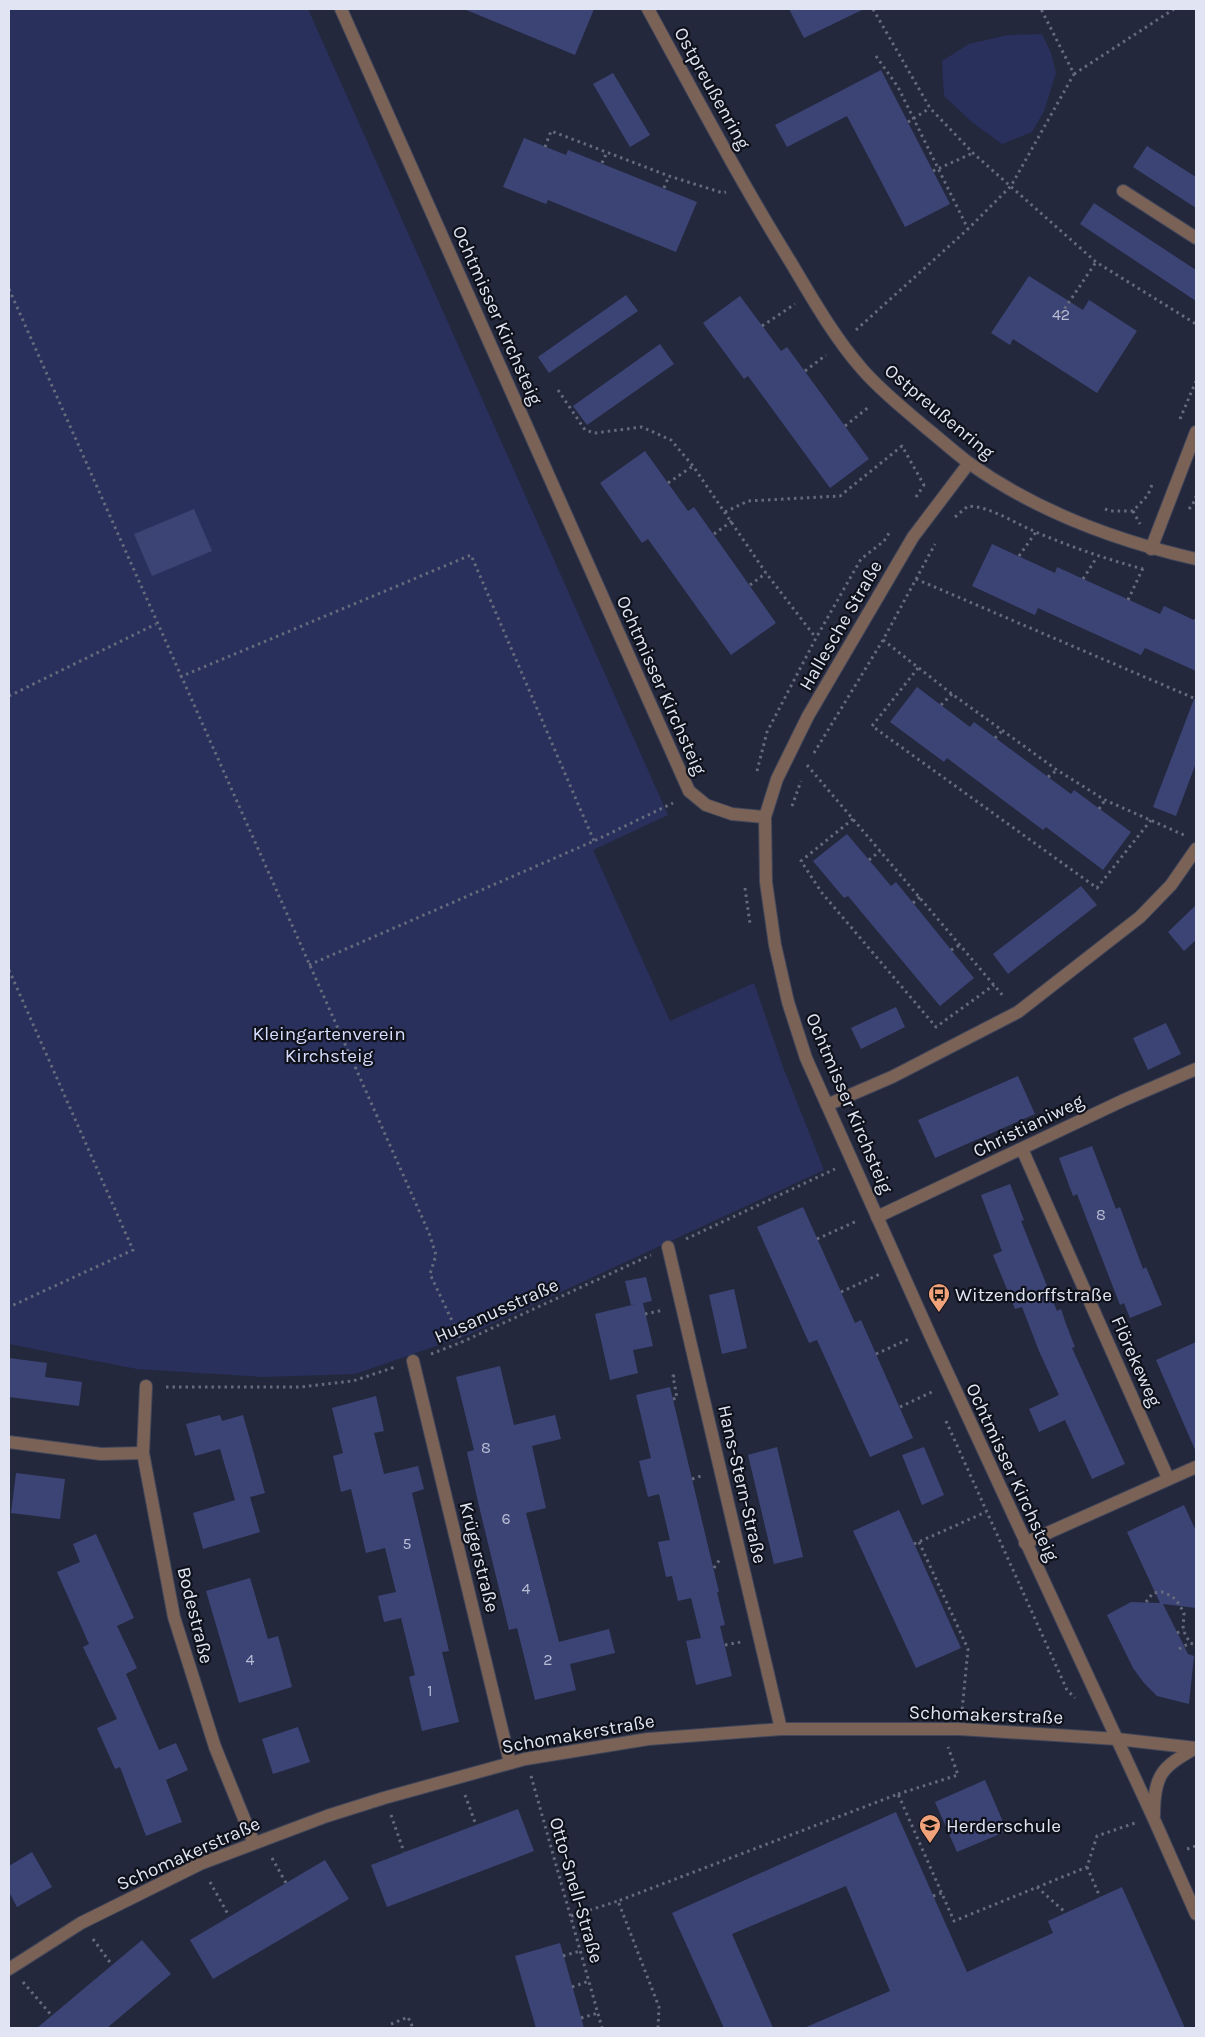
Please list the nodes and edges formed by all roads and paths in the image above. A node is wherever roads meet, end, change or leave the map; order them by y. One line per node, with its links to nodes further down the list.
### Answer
1 (342, 9): 75 (street, Ochtmisser Kirchsteig)
2 (648, 9): 18 (street, Ostpreußenring)
3 (873, 9): 8 (path)
4 (1041, 9): 7 (path)
5 (1174, 9): 7 (path)
6 (876, 56): 9 (path)
7 (1074, 74): 19 (path)
8 (930, 108): 9 (path); 13 (path)
9 (914, 119): 10 (path); 15 (path)
10 (908, 122)
11 (545, 147): 12 (path)
12 (607, 152): 14 (path); 17 (path)
13 (973, 153): 15 (path); 19 (path)
14 (602, 163)
15 (939, 170): 16 (path); 22 (path)
16 (934, 171)
17 (669, 176): 18 (path); 20 (path)
18 (746, 186): 26 (street, Ostpreußenring)
19 (1011, 186): 22 (path); 24 (path)
20 (664, 188)
21 (1124, 191): 23 (street)
22 (968, 229): 30 (path)
23 (1196, 238)
24 (1096, 262): 27 (path); 28 (path)
25 (9, 288): 60 (path)
26 (809, 294): 29 (path); 30 (street, Ostpreußenring)
27 (1061, 314)
28 (1196, 324)
29 (762, 326)
30 (842, 343): 31 (path); 33 (street, Ostpreußenring)
31 (805, 371)
32 (558, 390): 37 (path)
33 (884, 393): 34 (path); 36 (street, Ostpreußenring)
34 (845, 426)
35 (1196, 432): 51 (street)
36 (969, 463): 51 (street, Ostpreußenring); 79 (street, Hallesche Straße)
37 (692, 466): 38 (path); 44 (path)
38 (668, 483)
39 (1196, 496): 41 (path)
40 (912, 501): 44 (path)
41 (1193, 504)
42 (1101, 508): 43 (path)
43 (1133, 511)
44 (725, 512): 45 (path)
45 (732, 521): 49 (path); 55 (path)
46 (950, 521): 48 (path)
47 (895, 525): 61 (path)
48 (1036, 532): 52 (path); 53 (path)
49 (714, 534)
50 (936, 541): 56 (path)
51 (1151, 549): 54 (street, Ostpreußenring)
52 (1019, 556)
53 (1097, 557): 57 (path); 59 (path)
54 (1196, 559)
55 (766, 573): 58 (path); 61 (path)
56 (916, 579): 62 (path); 67 (path)
57 (1083, 579)
58 (750, 585)
59 (1128, 600)
60 (156, 624): 64 (path); 66 (path)
61 (816, 638): 73 (path)
62 (883, 640): 63 (path); 71 (path)
63 (918, 668): 65 (path); 81 (path)
64 (180, 677): 83 (path); 91 (path)
65 (952, 694): 68 (path); 69 (path)
66 (9, 696)
67 (1196, 698)
68 (941, 705)
69 (1002, 731): 70 (path); 72 (path)
70 (995, 738)
71 (807, 765): 78 (path); 80 (path)
72 (1057, 770): 74 (path); 76 (path)
73 (756, 777)
74 (1048, 777)
75 (689, 791): 79 (street, Ochtmisser Kirchsteig); 83 (path)
76 (1105, 800): 77 (path); 81 (path)
77 (1099, 809)
78 (790, 813)
79 (765, 817): 98 (street, Ochtmisser Kirchsteig)
80 (853, 819): 85 (path); 93 (path)
81 (1151, 820): 82 (path)
82 (1187, 836)
83 (594, 841): 91 (path)
84 (1196, 849): 94 (street)
85 (880, 851): 86 (path); 87 (path)
86 (869, 860)
87 (920, 897): 88 (path); 89 (path)
88 (913, 903)
89 (960, 944): 90 (path); 93 (path)
90 (951, 950)
91 (308, 964): 109 (path)
92 (9, 970): 107 (path)
93 (994, 985): 94 (path)
94 (1018, 1012): 97 (street)
95 (819, 1026): 97 (path)
96 (1196, 1069): 99 (street, Christianiweg)
97 (845, 1097): 98 (street)
98 (827, 1105): 101 (street, Ochtmisser Kirchsteig)
99 (1022, 1149): 101 (street, Christianiweg); 118 (street, Flörekeweg)
100 (835, 1169): 104 (path, Husanusstraße)
101 (877, 1217): 121 (street, Ochtmisser Kirchsteig)
102 (856, 1221): 103 (path)
103 (817, 1239)
104 (668, 1247): 109 (path, Husanusstraße); 134 (street, Hans-Stern-Straße)
105 (880, 1274): 106 (path)
106 (841, 1292)
107 (9, 1307)
108 (909, 1339): 110 (path)
109 (462, 1342): 111 (path, Husanusstraße)
110 (876, 1354)
111 (413, 1361): 112 (path, Husanusstraße); 139 (street, Krügerstraße)
112 (146, 1386): 116 (street, Bodestraße)
113 (932, 1392): 114 (path)
114 (900, 1407)
115 (9, 1442): 116 (street)
116 (143, 1453): 146 (street, Bodestraße)
117 (1196, 1467): 118 (street)
118 (1168, 1478): 121 (street)
119 (986, 1512): 120 (path)
120 (919, 1542): 122 (path); 125 (path)
121 (1025, 1543): 136 (street, Ochtmisser Kirchsteig)
122 (914, 1544)
123 (1013, 1573): 132 (path)
124 (1146, 1602): 127 (path)
125 (950, 1610): 126 (path); 133 (path)
126 (945, 1611)
127 (1183, 1630): 128 (path); 129 (path)
128 (1177, 1633)
129 (1190, 1643): 130 (path); 131 (path)
130 (1196, 1645)
131 (1179, 1649)
132 (1067, 1690)
133 (963, 1701)
134 (781, 1729): 135 (street, Schomakerstraße); 138 (street, Schomakerstraße)
135 (941, 1729): 136 (street, Schomakerstraße); 141 (path)
136 (1117, 1739): 137 (street, Schomakerstraße); 143 (street, Ochtmisser Kirchsteig)
137 (1196, 1748): 143 (street, Schomakerstraße)
138 (526, 1759): 139 (street, Schomakerstraße); 160 (path, Otto-Snell-Straße)
139 (510, 1762): 140 (street, Schomakerstraße)
140 (458, 1777): 142 (street, Schomakerstraße); 144 (path)
141 (898, 1794): 153 (path); 156 (path)
142 (384, 1798): 146 (street, Schomakerstraße); 148 (path)
143 (1154, 1817): 150 (path); 158 (street, Ochtmisser Kirchsteig)
144 (476, 1825)
145 (1183, 1841): 147 (path)
146 (258, 1842): 149 (street, Schomakerstraße); 151 (path)
147 (1196, 1846)
148 (404, 1852)
149 (200, 1864): 159 (path); 161 (street, Schomakerstraße)
150 (1087, 1866): 152 (path); 155 (path)
151 (286, 1883)
152 (1037, 1887): 153 (path); 157 (path)
153 (942, 1893): 154 (path)
154 (933, 1896)
155 (1100, 1897)
156 (618, 1901): 160 (path); 174 (path)
157 (1066, 1913)
158 (1196, 1914)
159 (229, 1916)
160 (571, 1916): 162 (path, Otto-Snell-Straße)
161 (81, 1923): 164 (path); 165 (street, Schomakerstraße)
162 (580, 1951): 163 (path); 166 (path, Otto-Snell-Straße)
163 (563, 1956)
164 (112, 1965)
165 (10, 1968): 169 (path)
166 (589, 1981): 167 (path); 168 (path, Otto-Snell-Straße)
167 (572, 1987)
168 (598, 2013): 170 (path); 173 (path, Otto-Snell-Straße)
169 (52, 2016)
170 (581, 2018)
171 (391, 2024): 172 (path)
172 (413, 2028)
173 (602, 2028)
174 (658, 2028)

